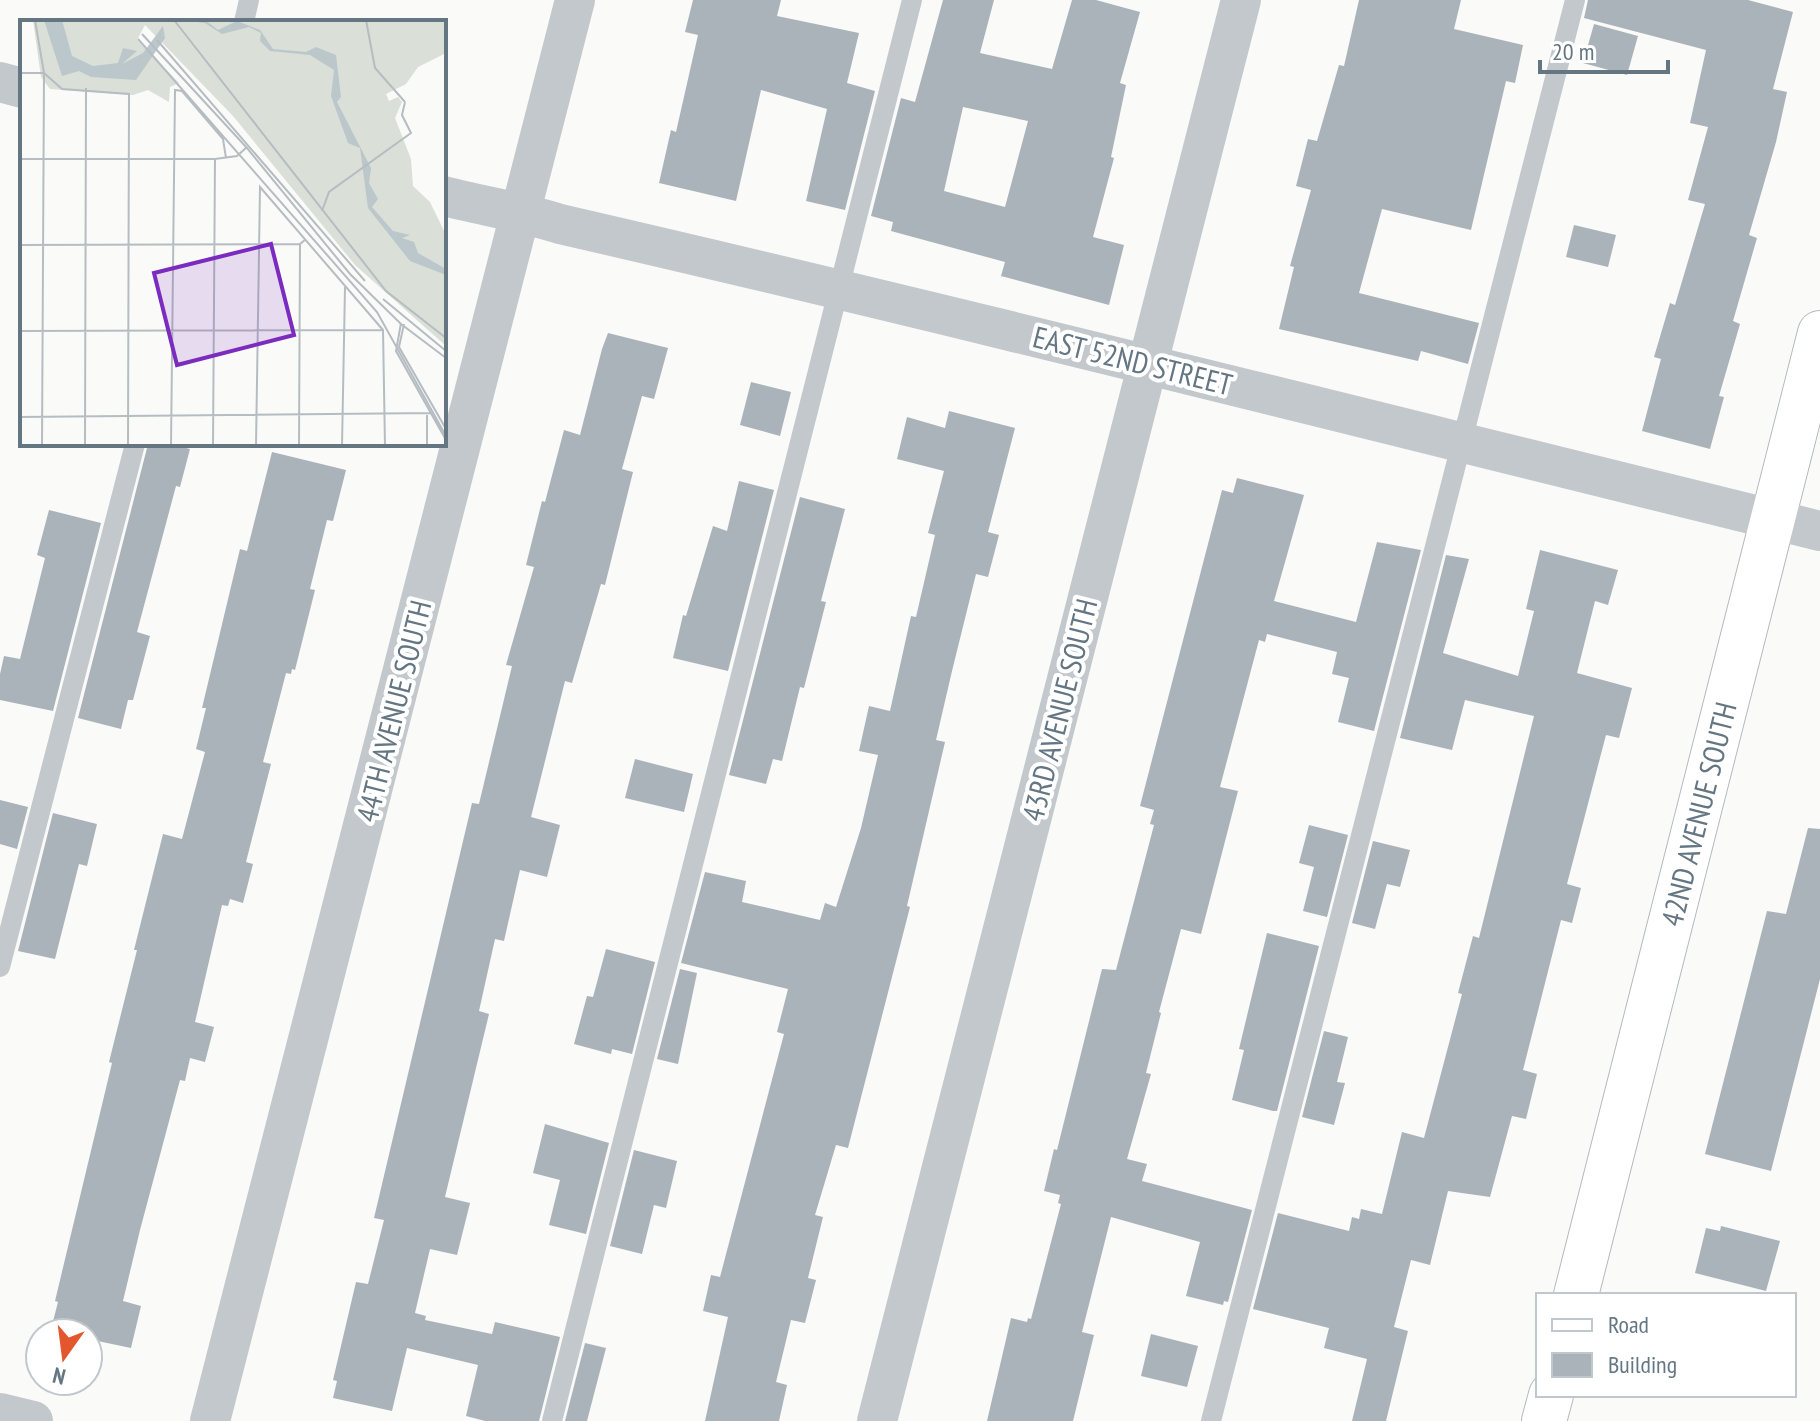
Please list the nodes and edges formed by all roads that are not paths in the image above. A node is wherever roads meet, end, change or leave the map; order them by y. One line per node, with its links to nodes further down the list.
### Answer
1 (249, 0): 6 (lane)
2 (575, 0): 10 (street, 44TH AVENUE SOUTH)
3 (912, 0): 11 (lane)
4 (1241, 0): 13 (street, 43RD AVENUE SOUTH)
5 (1575, 0): 14 (lane)
6 (244, 20)
7 (0, 82): 8 (street)
8 (20, 87)
9 (446, 196): 10 (street, EAST 52ND STREET)
10 (521, 212): 11 (street, EAST 52ND STREET); 23 (street, 44TH AVENUE SOUTH)
11 (840, 288): 13 (street, EAST 52ND STREET); 24 (lane)
12 (1820, 333): 16 (street, 42ND AVENUE SOUTH)
13 (1148, 364): 14 (street, EAST 52ND STREET); 25 (street, 43RD AVENUE SOUTH)
14 (1461, 442): 16 (street, EAST 52ND STREET); 26 (lane)
15 (134, 446): 18 (lane)
16 (1772, 519): 17 (street, EAST 52ND STREET); 19 (street, 42ND AVENUE SOUTH)
17 (1820, 531)
18 (0, 967)
19 (1577, 1293)
20 (1550, 1397): 27 (street)
21 (0, 1413): 22 (street)
22 (33, 1421)
23 (210, 1421)
24 (552, 1421)
25 (877, 1421)
26 (1211, 1421)
27 (1544, 1421)

